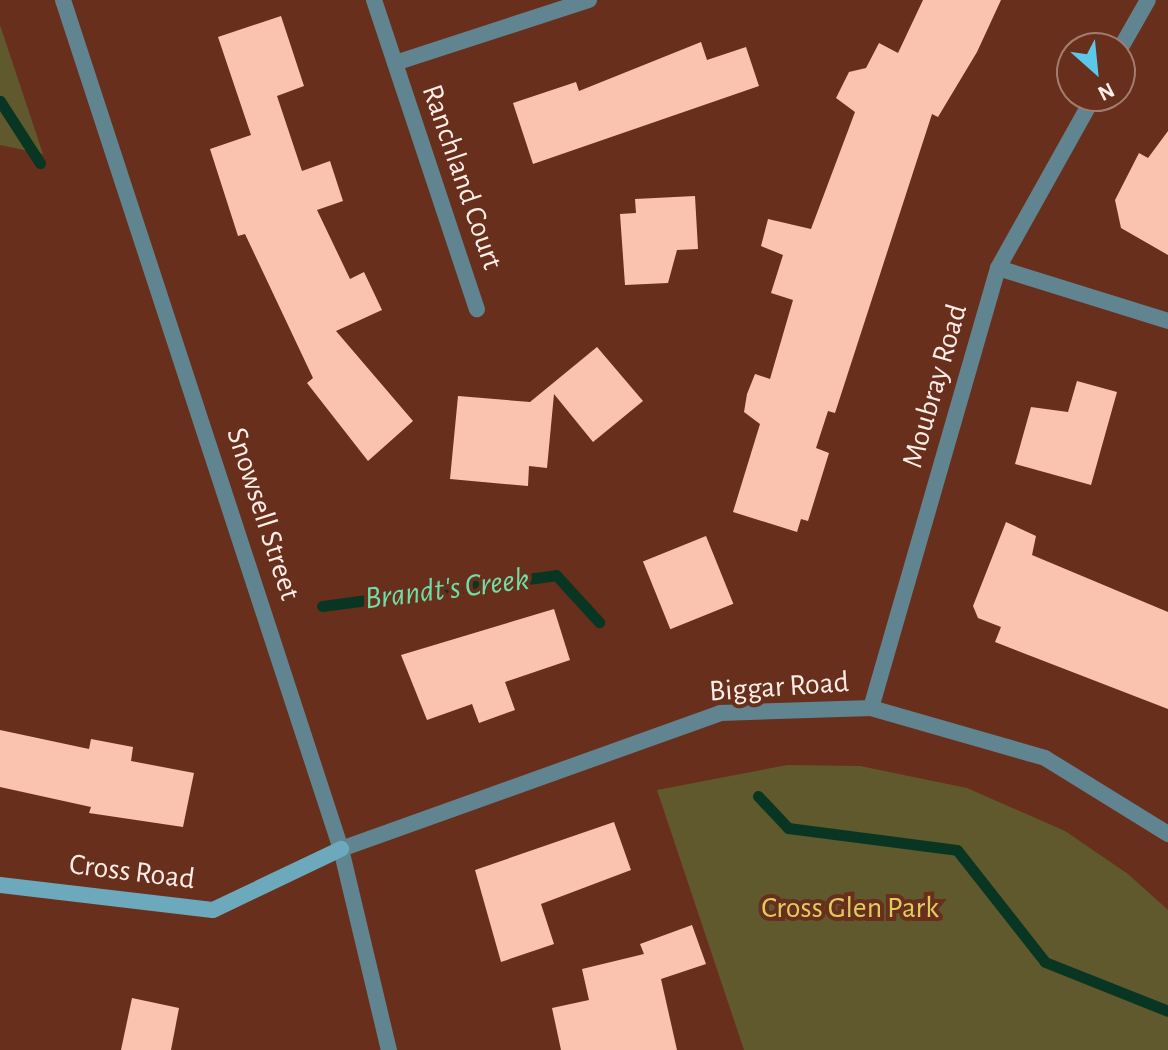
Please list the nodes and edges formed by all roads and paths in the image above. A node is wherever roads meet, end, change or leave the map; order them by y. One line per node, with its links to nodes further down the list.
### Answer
1 (63, 0): 13 (street, Snowsell Street)
2 (374, 0): 6 (street, Ranchland Court)
3 (589, 0): 6 (street)
4 (1148, 0): 5 (street)
5 (1130, 32)
6 (395, 63): 9 (street, Ranchland Court)
7 (1085, 112): 8 (street, Moubray Road)
8 (998, 268): 10 (street); 11 (street, Moubray Road)
9 (477, 309)
10 (1168, 321)
11 (871, 708): 12 (street, Biggar Road); 13 (street, Biggar Road)
12 (1168, 834)
13 (341, 849): 14 (street, Cross Road); 15 (street, Snowsell Street)
14 (0, 885)
15 (389, 1050)

